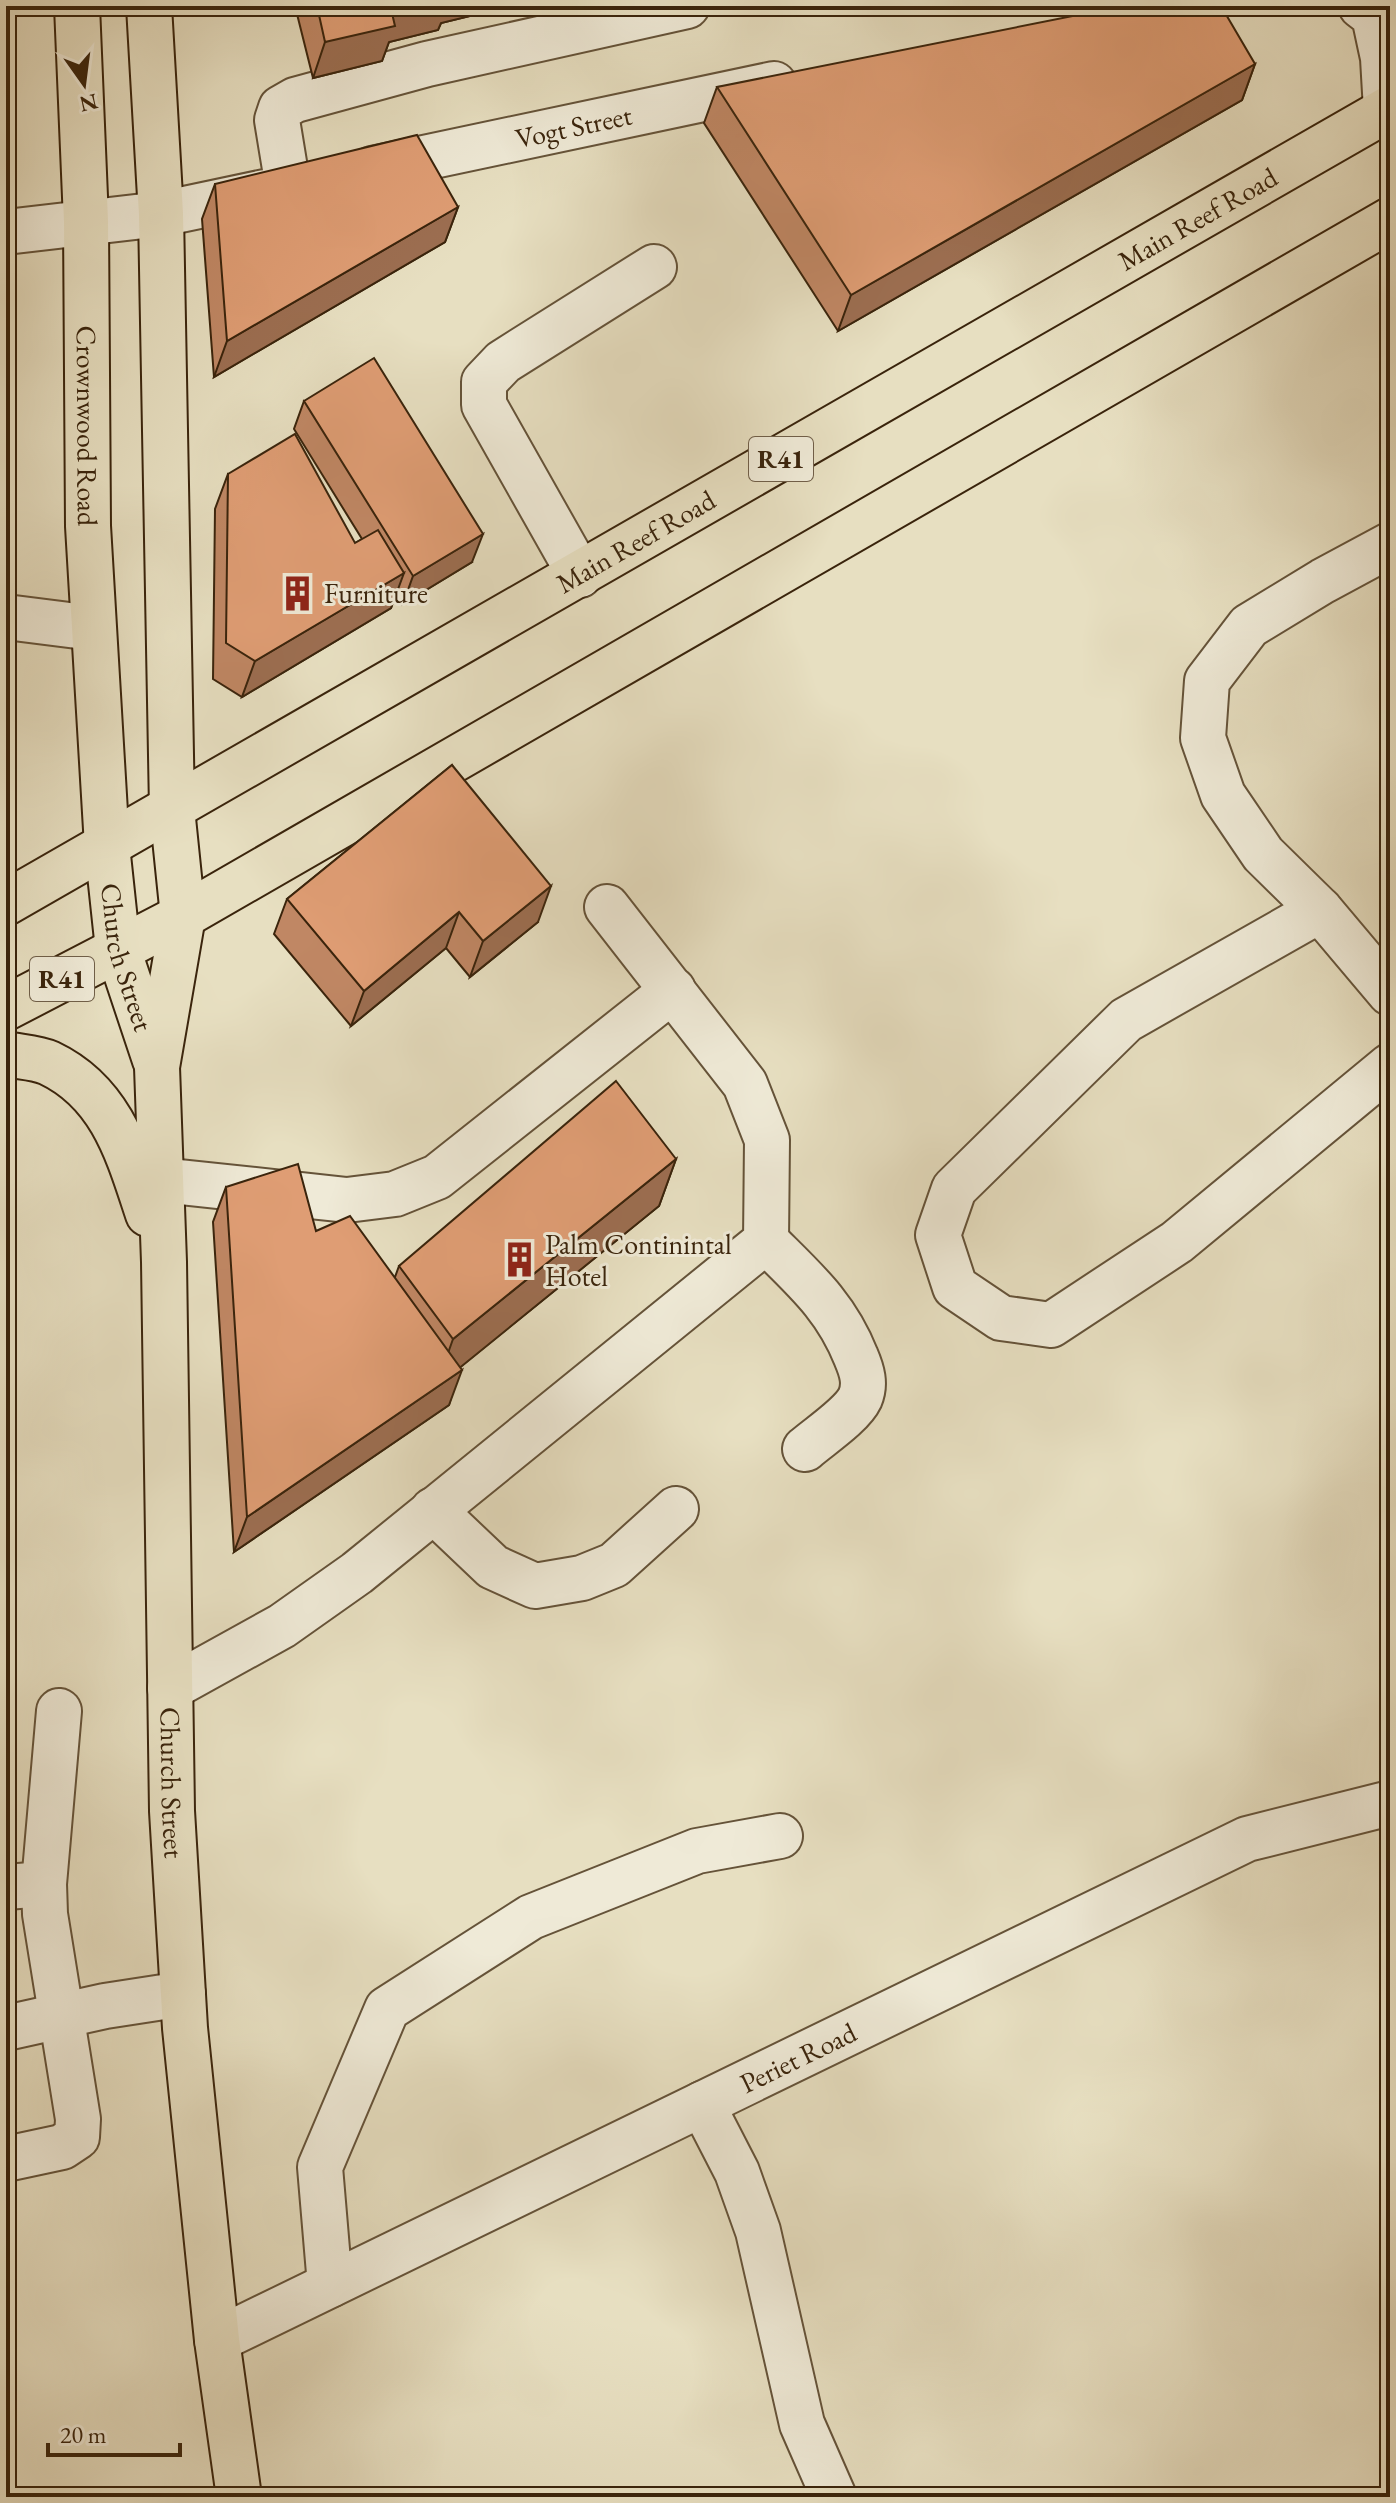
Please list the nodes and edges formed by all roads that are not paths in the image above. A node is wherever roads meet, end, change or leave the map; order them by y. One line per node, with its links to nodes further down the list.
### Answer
1 (77, 6): 10 (main road, Crownwood Road)
2 (149, 6): 8 (main road)
3 (687, 6): 7 (street)
4 (1361, 6): 6 (street)
5 (815, 75): 7 (street, Vogt Street)
6 (1388, 109): 14 (main road, Main Reef Road / R41)
7 (314, 182): 8 (street, Vogt Street)
8 (161, 214): 10 (street, Vogt Street); 17 (main road)
9 (1390, 220): 22 (main road, R41)
10 (86, 221): 11 (street, Vogt Street); 16 (main road, Crownwood Road)
11 (6, 232)
12 (654, 267): 14 (street)
13 (1390, 545): 21 (street)
14 (580, 575): 17 (main road, Main Reef Road / R41)
15 (6, 617): 16 (street)
16 (93, 628): 18 (main road, Crownwood Road)
17 (172, 809): 18 (main road, Main Reef Road / R41); 22 (main road, Church Street)
18 (107, 846): 19 (main road, Main Reef Road / R41); 23 (main road, Church Street)
19 (6, 903)
20 (607, 907): 24 (street)
21 (1320, 910): 25 (street); 28 (street)
22 (183, 916): 23 (main road, R41); 29 (main road, Church Street)
23 (118, 949): 26 (main road, R41); 29 (main road, Church Street)
24 (673, 990): 30 (street); 31 (street)
25 (1390, 993)
26 (6, 1008)
27 (6, 1054): 32 (main road)
28 (1390, 1066)
29 (157, 1067): 30 (main road, Church Street)
30 (161, 1180): 32 (main road, Church Street)
31 (766, 1241): 33 (street); 35 (street)
32 (164, 1262): 36 (main road, Church Street)
33 (805, 1449)
34 (676, 1509): 35 (street)
35 (433, 1510): 36 (street)
36 (170, 1688): 41 (main road, Church Street)
37 (59, 1711): 40 (street)
38 (1390, 1803): 44 (street, Periet Road)
39 (780, 1836): 46 (street)
40 (25, 1886): 42 (street)
41 (183, 1994): 42 (street); 47 (main road, Church Street)
42 (61, 2015): 43 (street); 45 (street)
43 (6, 2028)
44 (702, 2104): 46 (street, Periet Road); 49 (street)
45 (6, 2159)
46 (330, 2285): 47 (street, Periet Road)
47 (217, 2340): 48 (main road, Church Street)
48 (239, 2497)
49 (834, 2497)

